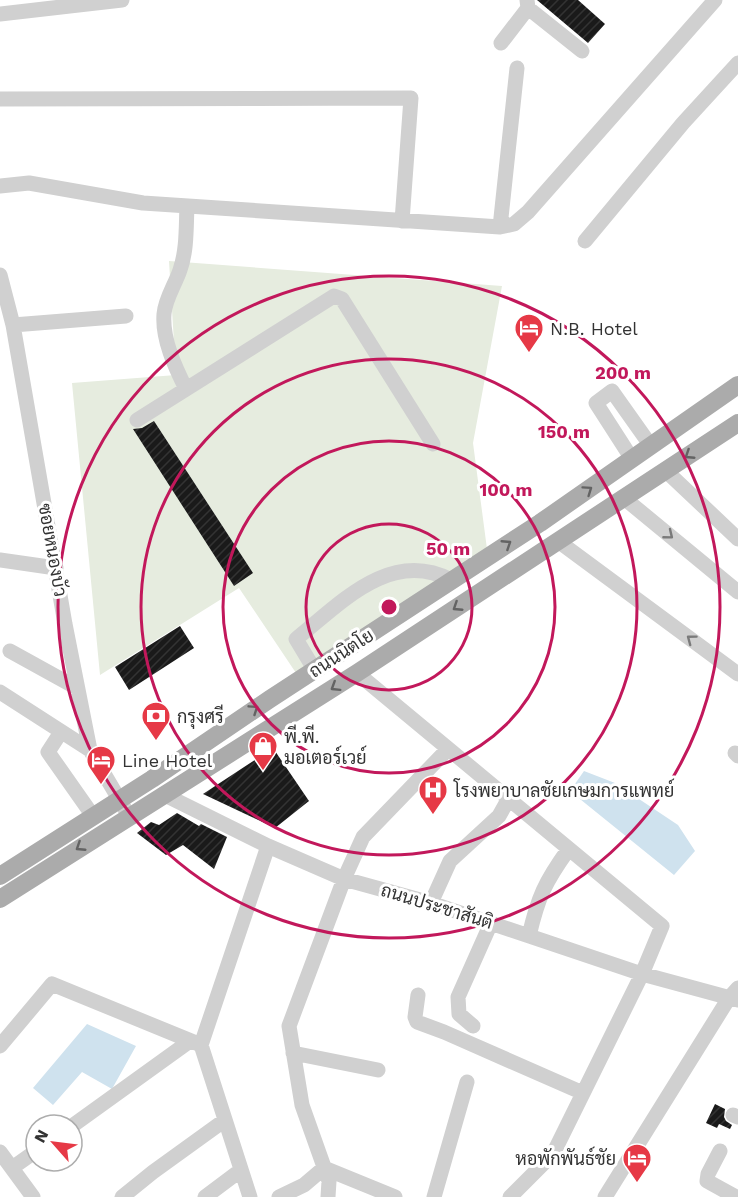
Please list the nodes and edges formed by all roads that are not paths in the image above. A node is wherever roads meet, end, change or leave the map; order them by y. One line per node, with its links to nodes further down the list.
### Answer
1 (116, 0): 4 (street)
2 (715, 0): 13 (street)
3 (528, 4): 5 (street); 6 (street)
4 (4, 9)
5 (501, 43)
6 (582, 51)
7 (738, 63): 14 (street)
8 (517, 68): 13 (street)
9 (0, 99): 12 (street)
10 (0, 186): 11 (street)
11 (187, 206): 12 (street); 19 (street)
12 (402, 221): 13 (street)
13 (500, 227)
14 (585, 241)
15 (0, 278): 17 (street, ซอยหนองบัว)
16 (126, 316): 17 (street)
17 (13, 324): 30 (street, ซอยหนองบัว)
18 (738, 385): 23 (main road, ถนนนิตโย)
19 (186, 389): 20 (street); 22 (street)
20 (137, 420)
21 (738, 423): 25 (main road, ถนนนิตโย, one-way to 25)
22 (432, 444)
23 (651, 446): 24 (main road, ถนนนิตโย); 24 (street)
24 (632, 459): 31 (main road, ถนนนิตโย, one-way to 24)
25 (666, 471): 26 (main road, ถนนนิตโย); 27 (street)
26 (624, 498): 28 (main road, ถนนนิตโย); 32 (street, one-way to 32)
27 (738, 539)
28 (558, 541): 34 (main road, ถนนนิตโย, one-way to 34); 38 (street, one-way to 28)
29 (0, 560): 30 (street)
30 (56, 568): 39 (street, ซอยหนองบัว)
31 (450, 580): 33 (main road, ถนนนิตโย); 36 (street)
32 (738, 592)
33 (405, 611): 34 (main road); 36 (main road, ถนนนิตโย)
34 (419, 632): 37 (main road, ถนนนิตโย)
35 (10, 651): 39 (street)
36 (314, 669): 44 (main road, ถนนนิตโย, one-way to 36)
37 (357, 673): 42 (street); 45 (main road, ถนนนิตโย, one-way to 45)
38 (738, 674)
39 (77, 688): 43 (street, ซอยหนองบัว)
40 (0, 692): 41 (street)
41 (61, 732): 43 (street); 48 (street)
42 (448, 749): 47 (street); 53 (street)
43 (90, 750): 46 (street, ซอยหนองบัว)
44 (152, 779): 45 (main road, ถนนประชาสันติ); 46 (main road, ถนนนิตโย)
45 (163, 794): 49 (main road, ถนนนิตโย); 50 (street, ถนนประชาสันติ)
46 (118, 800): 48 (main road, ถนนนิตโย); 49 (street, ซอยหนองบัว)
47 (508, 800): 51 (street); 55 (street)
48 (93, 816): 52 (main road, ถนนนิตโย)
49 (129, 816): 54 (main road, ถนนนิตโย, one-way to 54)
50 (268, 846): 53 (street, ถนนประชาสันติ); 63 (street)
51 (568, 850): 57 (street); 58 (street)
52 (0, 876)
53 (344, 879): 55 (street, ถนนประชาสันติ); 64 (street)
54 (0, 899)
55 (431, 903): 56 (street, ถนนประชาสันติ)
56 (491, 923): 57 (street, ถนนประชาสันติ); 61 (street)
57 (530, 936): 58 (street, ถนนประชาสันติ)
58 (642, 974): 60 (street, ถนนประชาสันติ); 67 (street)
59 (418, 994): 67 (street)
60 (735, 995): 85 (street)
61 (473, 1026)
62 (1, 1042): 63 (street)
63 (196, 1043): 68 (street); 69 (street)
64 (293, 1053): 65 (street); 74 (street)
65 (378, 1070)
66 (467, 1082): 83 (street)
67 (583, 1093): 84 (street)
68 (84, 1118)
69 (225, 1120): 75 (street); 77 (street)
70 (720, 1150): 86 (street)
71 (0, 1152): 73 (street)
72 (24, 1160): 73 (street)
73 (12, 1168): 76 (street)
74 (324, 1168): 80 (street); 81 (street); 82 (street)
75 (241, 1170): 78 (street); 79 (street)
76 (33, 1197)
77 (122, 1197)
78 (205, 1197)
79 (250, 1197)
80 (279, 1197)
81 (328, 1197)
82 (395, 1197)
83 (434, 1197)
84 (510, 1197)
85 (605, 1197)
86 (736, 1197)

